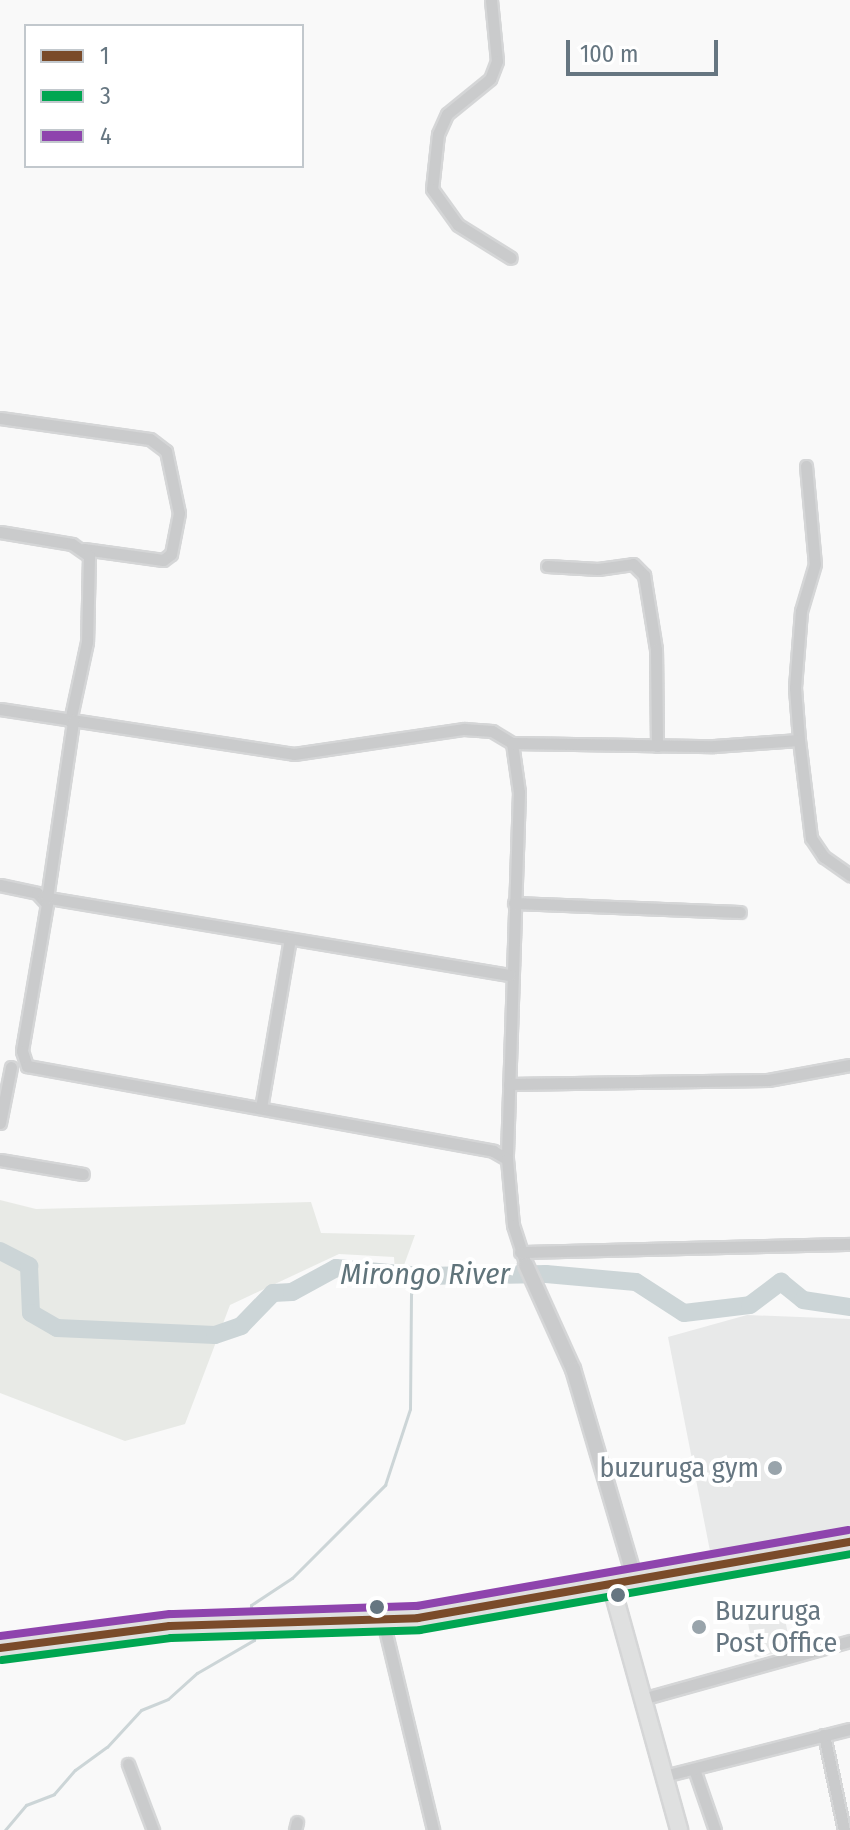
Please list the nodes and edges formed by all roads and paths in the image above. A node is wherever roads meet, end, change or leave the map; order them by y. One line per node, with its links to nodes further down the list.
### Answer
1 (491, 0): 2 (street)
2 (511, 258)
3 (0, 418): 6 (street)
4 (806, 466): 10 (street)
5 (0, 532): 6 (street)
6 (84, 549): 9 (street)
7 (547, 566): 12 (street)
8 (0, 709): 9 (street)
9 (72, 721): 11 (street); 15 (street)
10 (799, 740): 12 (street); 13 (street)
11 (512, 743): 12 (street); 16 (street)
12 (657, 746)
13 (850, 875)
14 (0, 885): 15 (street)
15 (45, 897): 18 (street); 22 (street)
16 (514, 903): 17 (street); 19 (street)
17 (740, 912)
18 (290, 939): 19 (street); 24 (street)
19 (510, 975): 23 (street)
20 (850, 1065): 23 (street)
21 (6, 1066): 22 (street); 25 (street)
22 (27, 1066): 24 (street)
23 (509, 1084): 26 (street)
24 (261, 1108): 26 (street)
25 (0, 1123)
26 (507, 1159): 30 (street)
27 (0, 1160): 28 (street)
28 (83, 1174)
29 (850, 1244): 30 (street)
30 (523, 1258): 32 (street)
31 (850, 1542): 32 (highway)
32 (635, 1580): 33 (highway)
33 (611, 1584): 34 (highway); 37 (main road)
34 (383, 1621): 36 (highway); 44 (street)
35 (850, 1641): 37 (street)
36 (0, 1648)
37 (642, 1699): 42 (main road)
38 (850, 1729): 39 (street)
39 (824, 1735): 41 (street); 47 (street)
40 (128, 1764): 43 (street)
41 (694, 1769): 42 (street); 46 (street)
42 (664, 1776): 45 (main road)
43 (153, 1830)
44 (433, 1830)
45 (679, 1830)
46 (715, 1830)
47 (844, 1830)

